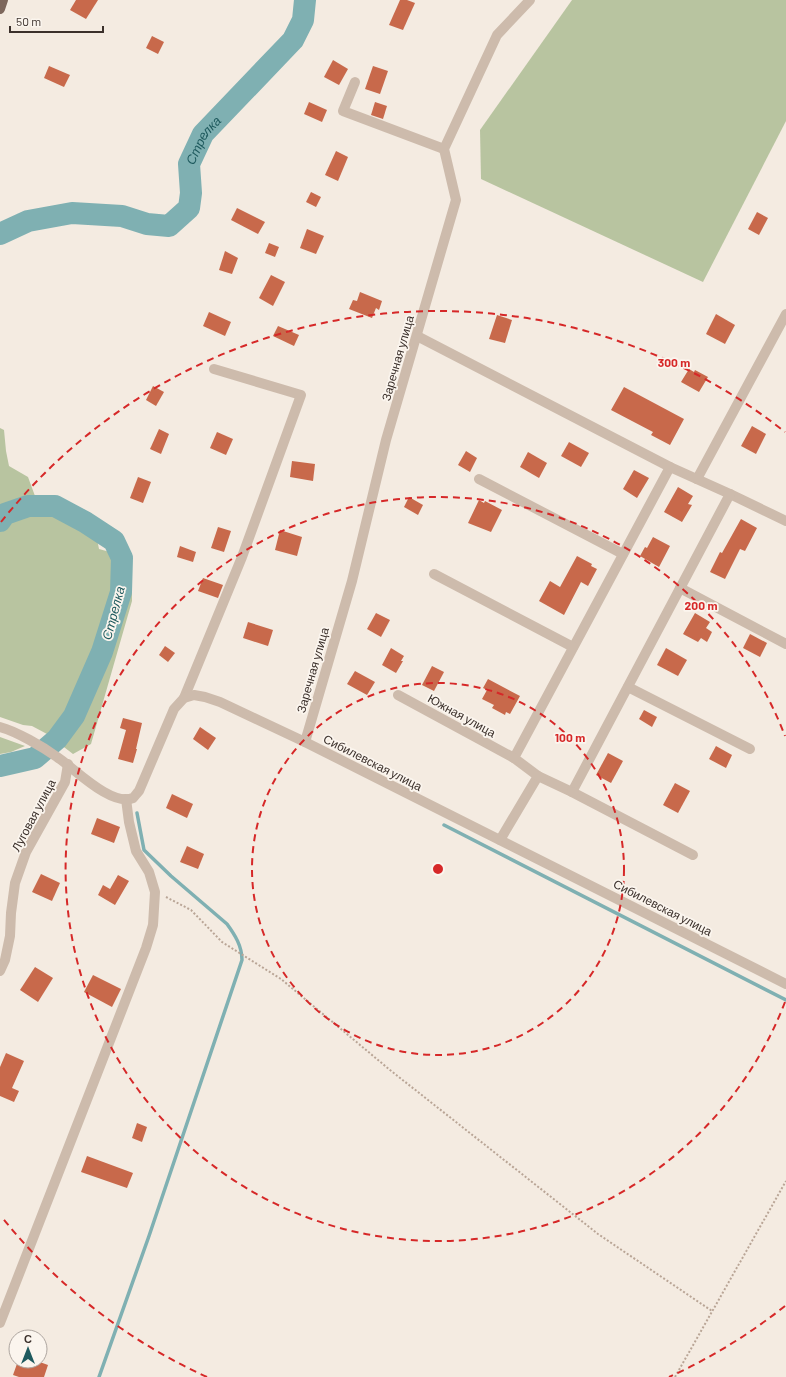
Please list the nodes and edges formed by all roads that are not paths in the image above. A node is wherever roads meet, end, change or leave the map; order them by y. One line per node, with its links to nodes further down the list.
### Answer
1 (3, 0): 3 (main road)
2 (530, 0): 5 (street)
3 (0, 9)
4 (355, 82): 5 (street)
5 (444, 149): 7 (street, Заречная улица)
6 (786, 314): 11 (street)
7 (417, 336): 9 (street); 23 (street, Заречная улица)
8 (214, 368): 21 (street)
9 (670, 467): 11 (street); 14 (street)
10 (479, 479): 14 (street)
11 (697, 479): 12 (street)
12 (730, 494): 13 (street); 16 (street)
13 (786, 521)
14 (623, 554): 18 (street)
15 (434, 574): 18 (street)
16 (680, 588): 17 (street); 19 (street)
17 (786, 644)
18 (573, 647): 25 (street)
19 (628, 687): 24 (street); 28 (street)
20 (398, 695): 25 (street, Южная улица)
21 (184, 698): 23 (street, Сибилевская улица); 29 (street)
22 (0, 727): 26 (street)
23 (305, 742): 30 (street, Сибилевская улица)
24 (750, 749)
25 (514, 758): 27 (street, Южная улица)
26 (68, 764): 29 (street); 32 (street, Луговая улица)
27 (538, 776): 28 (street, Южная улица); 30 (street)
28 (572, 792): 31 (street, Южная улица)
29 (126, 799): 34 (street)
30 (500, 840): 33 (street, Сибилевская улица)
31 (693, 855)
32 (0, 971)
33 (786, 984)
34 (0, 1323)

